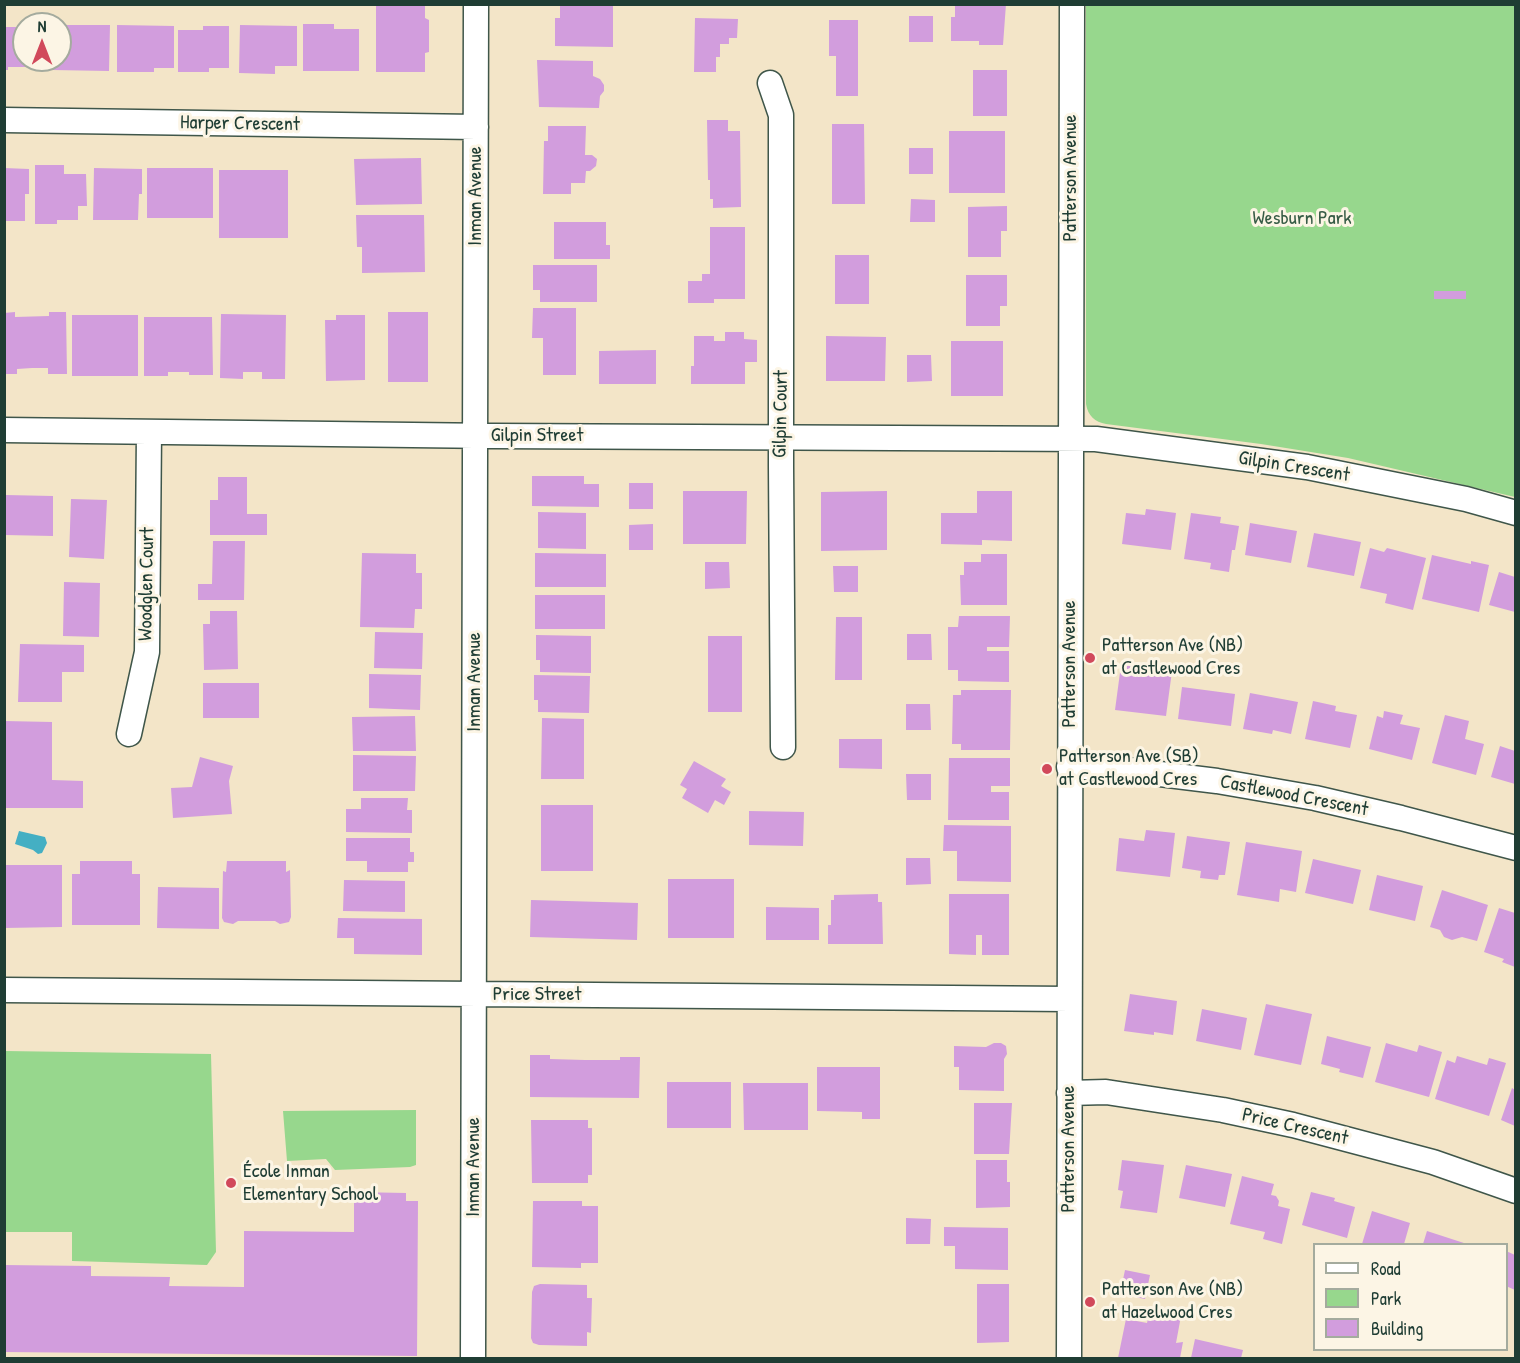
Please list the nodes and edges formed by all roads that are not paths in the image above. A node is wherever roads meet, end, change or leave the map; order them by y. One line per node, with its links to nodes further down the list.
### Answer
1 (476, 4): 5 (street, Inman Avenue)
2 (1072, 4): 10 (street, Patterson Avenue)
3 (770, 83): 9 (street, Gilpin Court)
4 (4, 120): 5 (street, Harper Crescent)
5 (476, 127): 8 (street, Inman Avenue)
6 (4, 430): 7 (street, Gilpin Street)
7 (149, 432): 8 (street, Gilpin Street); 12 (street, Woodglen Court)
8 (475, 436): 9 (street, Gilpin Street); 17 (street, Inman Avenue)
9 (781, 438): 10 (street, Gilpin Street); 13 (street, Gilpin Court)
10 (1070, 439): 11 (street, Gilpin Crescent); 14 (street, Patterson Avenue)
11 (1515, 513)
12 (129, 734)
13 (783, 747)
14 (1069, 766): 15 (street, Castlewood Crescent); 18 (street, Patterson Avenue)
15 (1515, 848)
16 (4, 990): 17 (street, Price Street)
17 (474, 994): 18 (street, Price Street); 21 (street, Inman Avenue)
18 (1069, 999): 19 (street, Patterson Avenue)
19 (1069, 1093): 20 (street, Price Crescent); 22 (street, Patterson Avenue)
20 (1515, 1191)
21 (473, 1359)
22 (1069, 1359)

